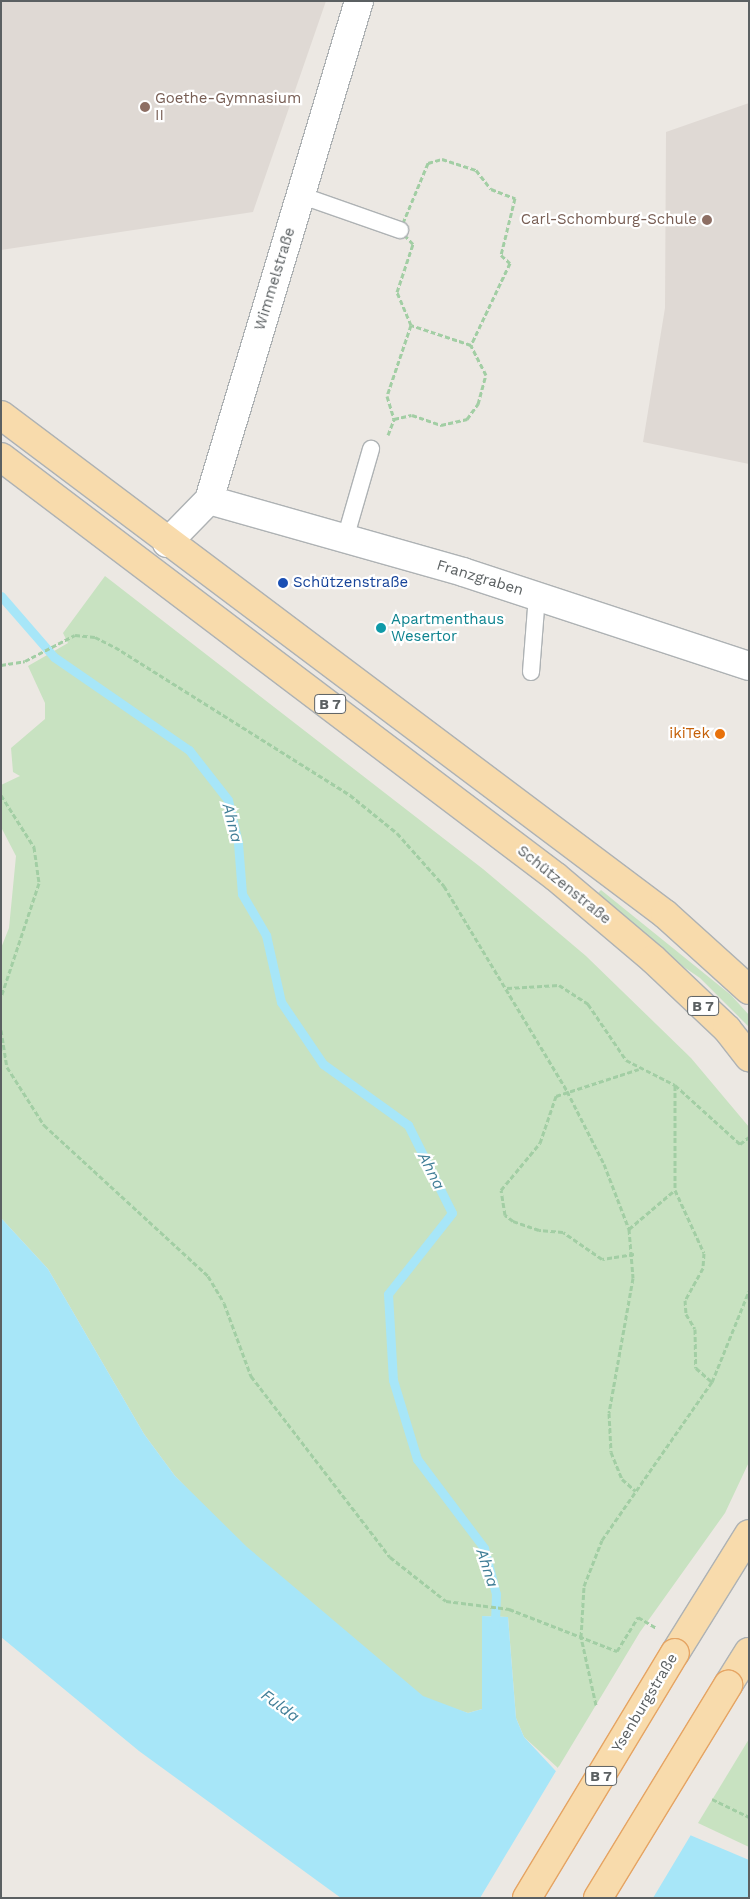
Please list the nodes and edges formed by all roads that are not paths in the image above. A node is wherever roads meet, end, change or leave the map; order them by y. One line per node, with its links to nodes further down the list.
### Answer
1 (359, 1): 2 (street, Wimmelstraße)
2 (300, 195): 3 (lane); 7 (street, Wimmelstraße)
3 (400, 230)
4 (1, 415): 9 (main road, B 7)
5 (371, 448): 8 (lane)
6 (1, 457): 10 (main road, Schützenstraße / B 7)
7 (209, 500): 8 (street, Franzgraben); 9 (street, Wimmelstraße)
8 (345, 539): 11 (street, Franzgraben)
9 (167, 544): 10 (main road); 14 (main road, B 7)
10 (149, 566): 15 (main road, Schützenstraße / B 7)
11 (537, 596): 12 (street, Franzgraben); 13 (lane)
12 (749, 666)
13 (531, 672)
14 (749, 990)
15 (749, 1057)
16 (749, 1534): 18 (main road, Ysenburgstraße / B 7, bridge)
17 (749, 1652): 19 (main road, bridge)
18 (527, 1898)
19 (598, 1898)

